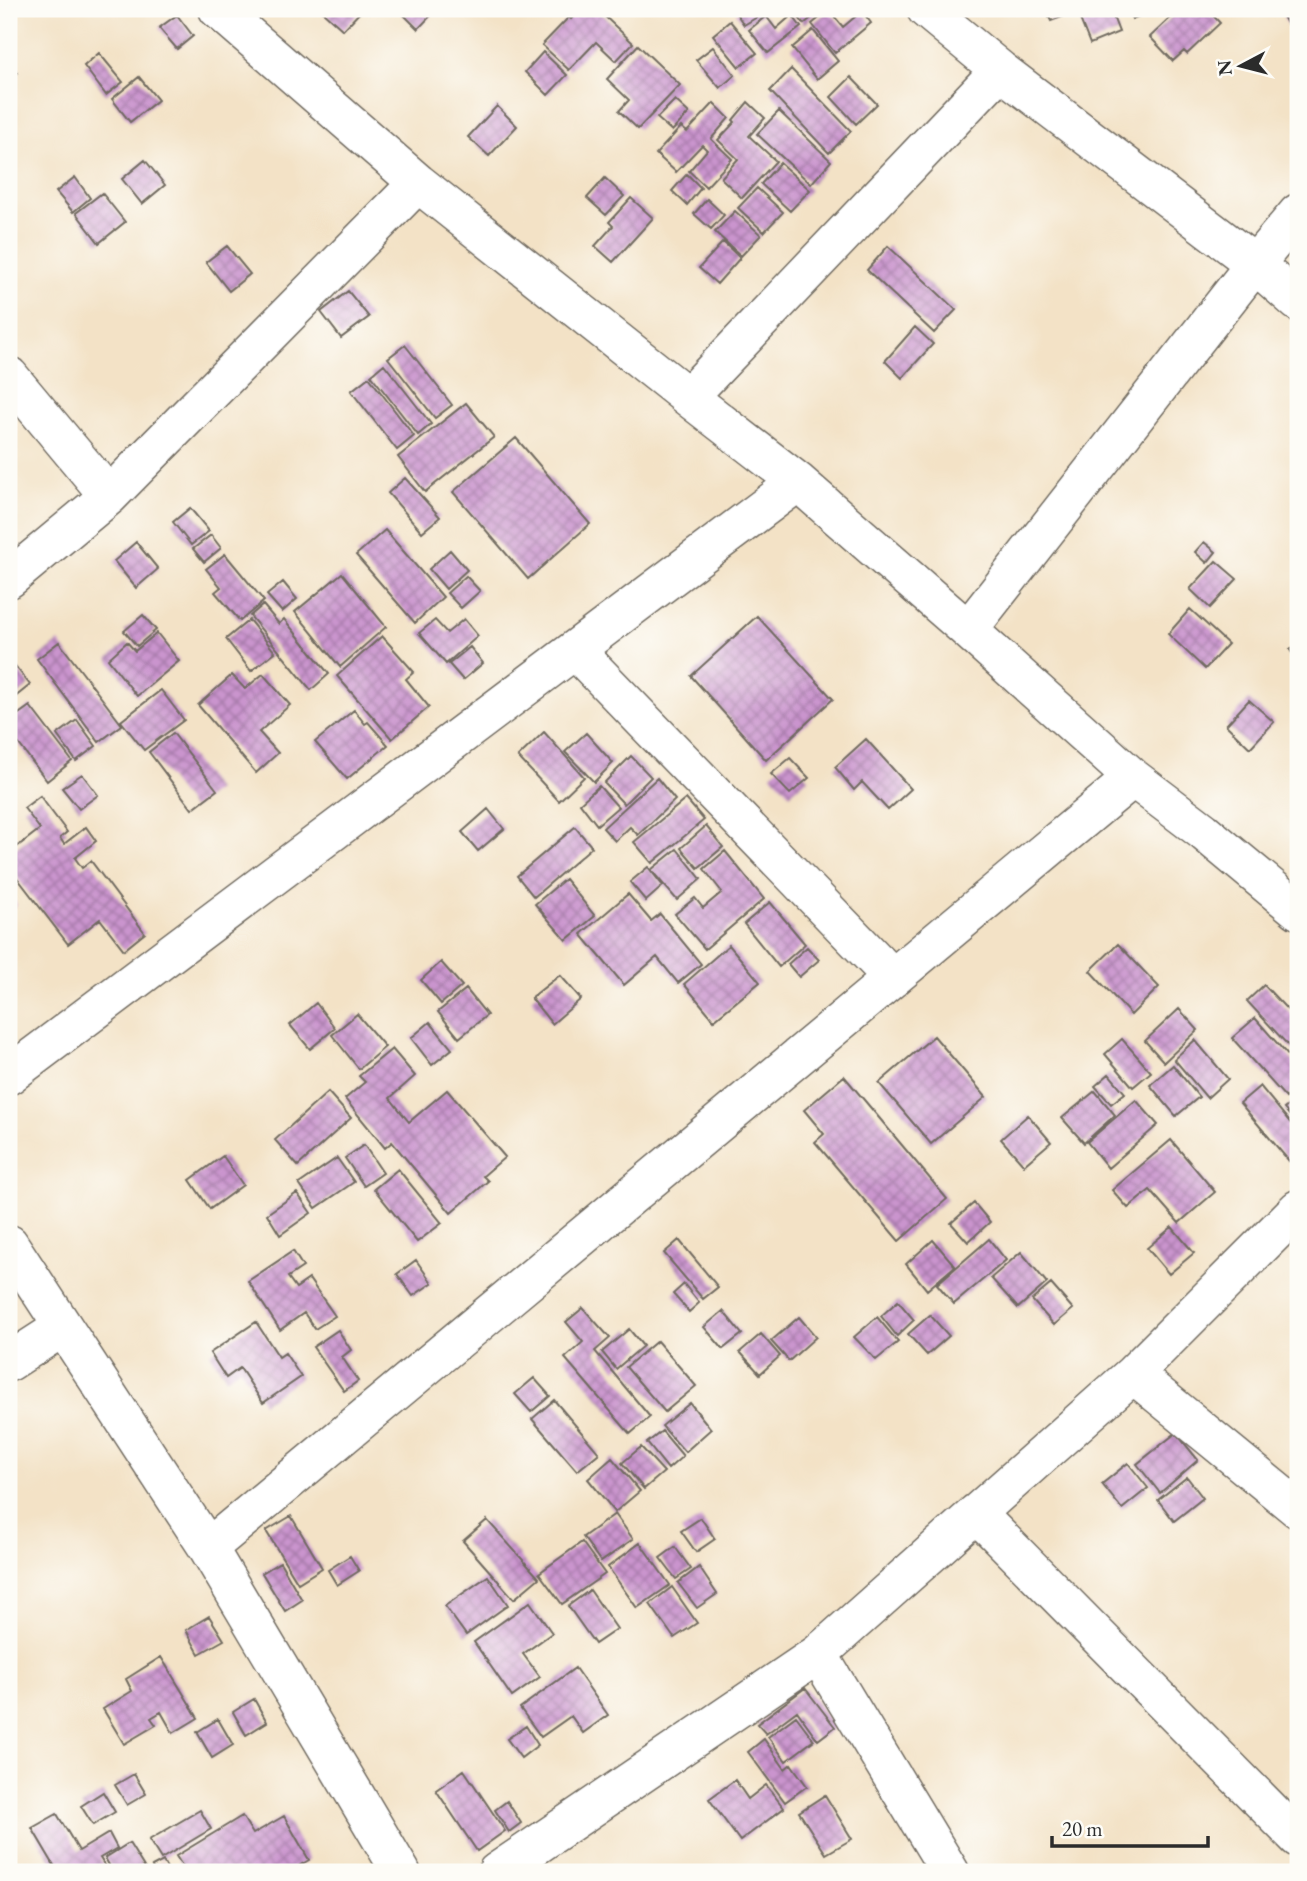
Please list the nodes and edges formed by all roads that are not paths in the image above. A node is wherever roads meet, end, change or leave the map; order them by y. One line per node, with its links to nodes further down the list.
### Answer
1 (218, 9): 4 (street)
2 (926, 9): 3 (street)
3 (1000, 70): 6 (street); 9 (street)
4 (418, 183): 9 (street); 11 (street)
5 (1298, 213): 6 (street)
6 (1255, 264): 7 (street); 13 (street)
7 (1298, 302)
8 (9, 376): 11 (street)
9 (688, 397): 10 (street)
10 (798, 482): 13 (street); 14 (street)
11 (109, 495): 12 (street)
12 (9, 579)
13 (968, 630): 15 (street)
14 (575, 650): 17 (street); 18 (street)
15 (1133, 778): 16 (street); 17 (street)
16 (1298, 910)
17 (893, 978): 26 (street)
18 (9, 1075)
19 (1298, 1209): 23 (street)
20 (9, 1244): 21 (street)
21 (63, 1327): 22 (street); 26 (street)
22 (9, 1362)
23 (1133, 1374): 24 (street); 25 (street)
24 (1298, 1509)
25 (976, 1513): 27 (street); 28 (street)
26 (208, 1548): 29 (street)
27 (818, 1654): 30 (street); 31 (street)
28 (1298, 1838)
29 (401, 1872)
30 (497, 1872)
31 (950, 1872)

